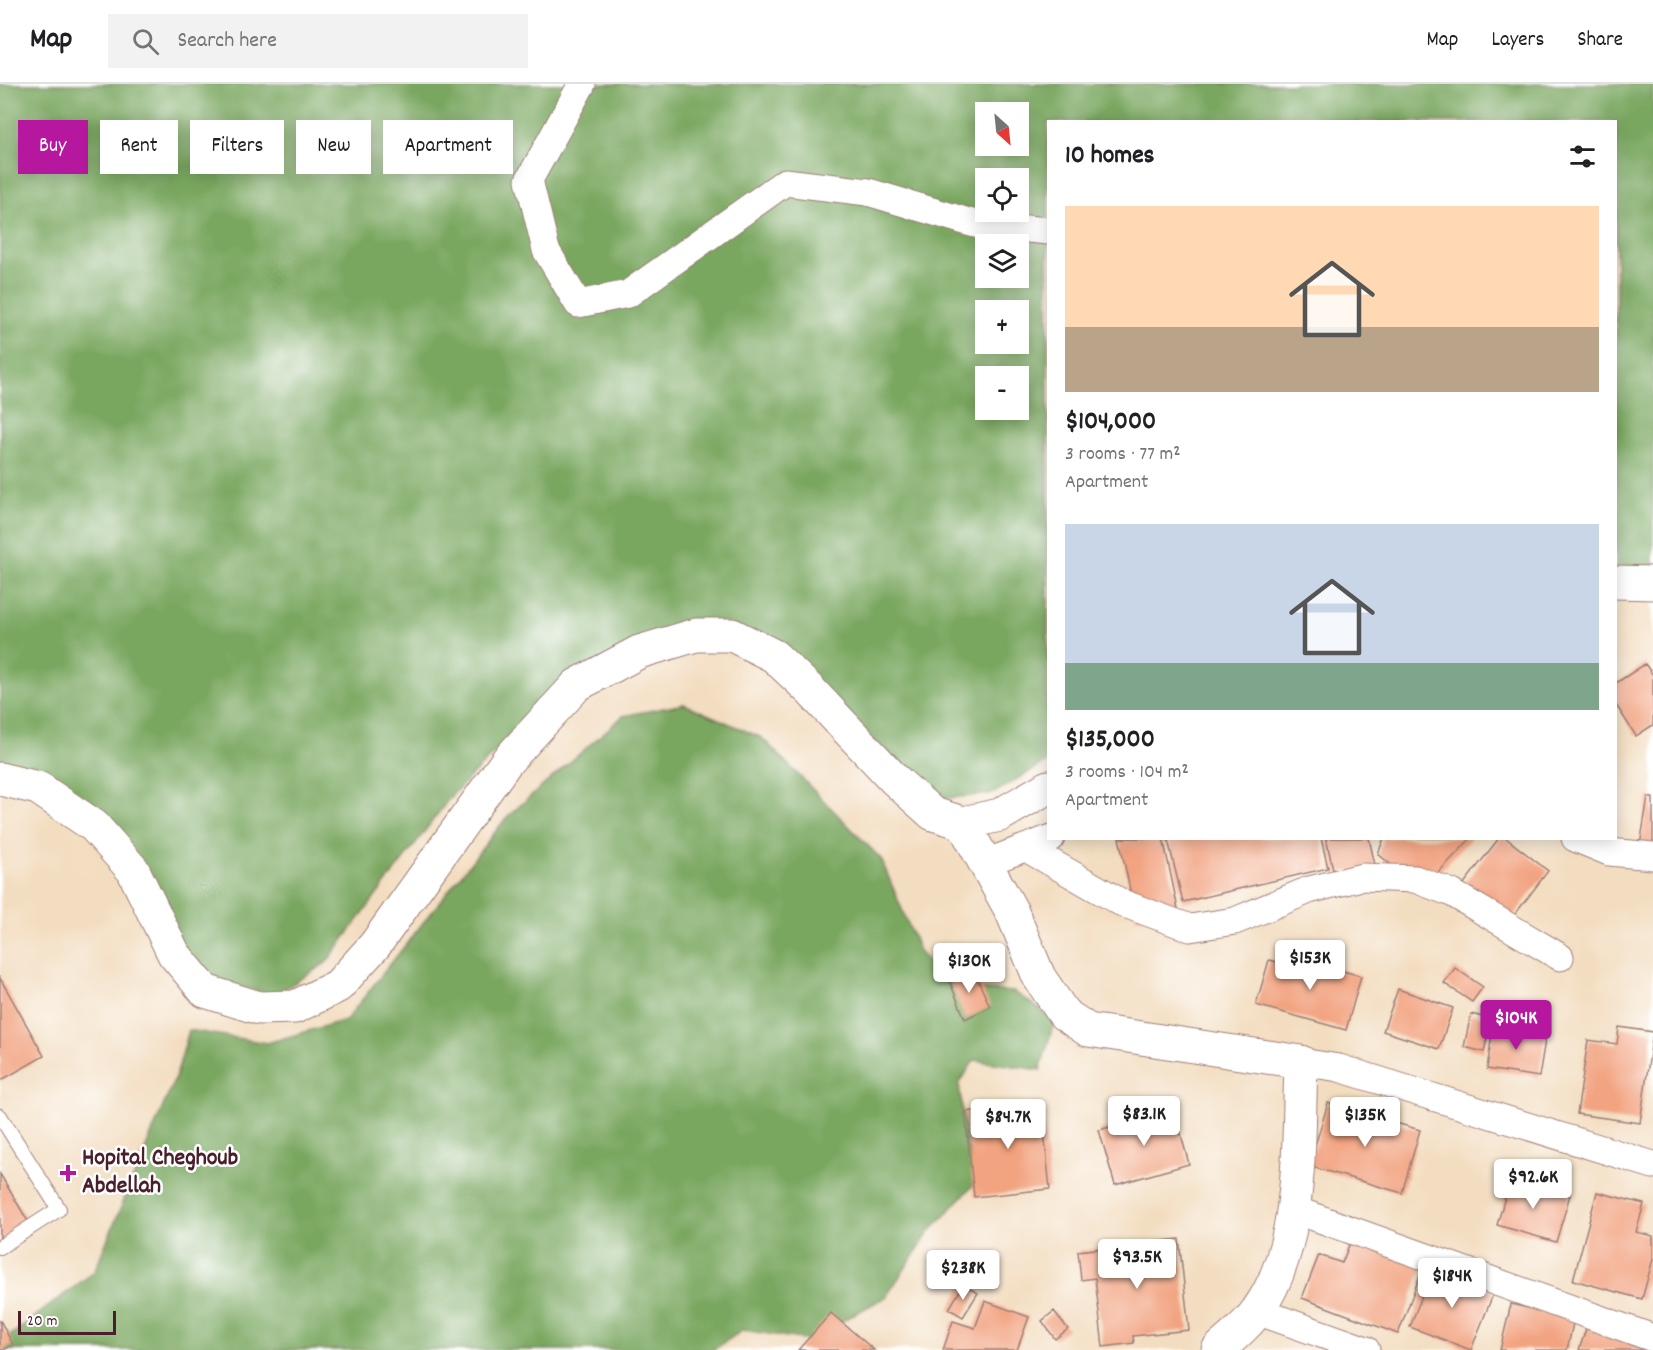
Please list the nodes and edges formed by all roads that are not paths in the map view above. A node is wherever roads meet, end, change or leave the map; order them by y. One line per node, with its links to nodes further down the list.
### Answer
1 (582, 84): 2 (street)
2 (1047, 231)
3 (1617, 582): 4 (main road)
4 (1653, 583)
5 (0, 779): 7 (main road)
6 (1047, 788): 7 (main road)
7 (963, 823): 11 (main road)
8 (1580, 840): 10 (street)
9 (1039, 843): 11 (street); 12 (street)
10 (1653, 856)
11 (986, 863): 13 (main road)
12 (1560, 957)
13 (1301, 1062): 15 (street); 16 (main road)
14 (0, 1116): 17 (lane)
15 (1653, 1165)
16 (1294, 1210): 18 (main road); 19 (street)
17 (0, 1247)
18 (1257, 1311): 20 (main road); 21 (street)
19 (1653, 1338)
20 (1218, 1350)
21 (1366, 1350)

